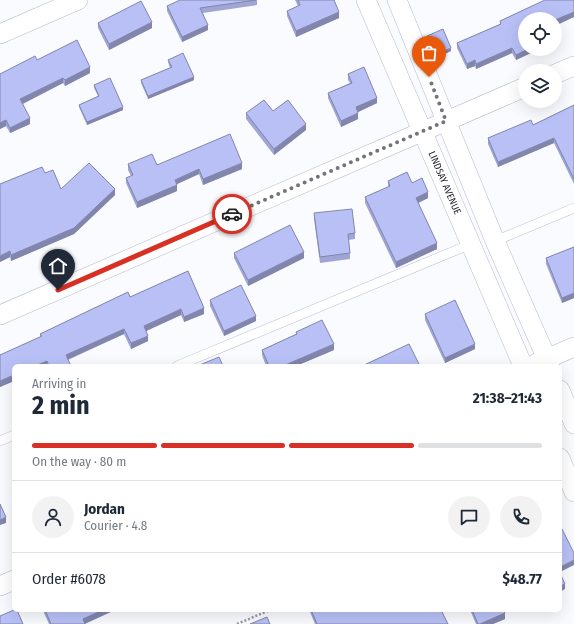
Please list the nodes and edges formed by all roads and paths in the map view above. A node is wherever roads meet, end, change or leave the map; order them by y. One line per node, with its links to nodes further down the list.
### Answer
1 (78, 0): 4 (street)
2 (366, 0): 9 (street, LINDSAY AVENUE)
3 (402, 1): 8 (street)
4 (0, 34)
5 (574, 66): 6 (street)
6 (562, 71)
7 (518, 90): 8 (street)
8 (446, 121): 9 (street); 11 (street)
9 (423, 131): 12 (street, LINDSAY AVENUE); 13 (street)
10 (574, 208): 11 (lane)
11 (495, 241): 17 (street)
12 (471, 244): 15 (lane); 16 (street, LINDSAY AVENUE)
13 (0, 315)
14 (574, 347): 17 (street)
15 (182, 364)
16 (522, 364)
17 (542, 364)
18 (562, 395): 19 (street)
19 (574, 424)
20 (12, 436): 21 (lane)
21 (0, 441)
22 (562, 463): 23 (street)
23 (574, 492)
24 (12, 581): 25 (street)
25 (0, 586)
26 (265, 612): 27 (path)
27 (237, 624)

